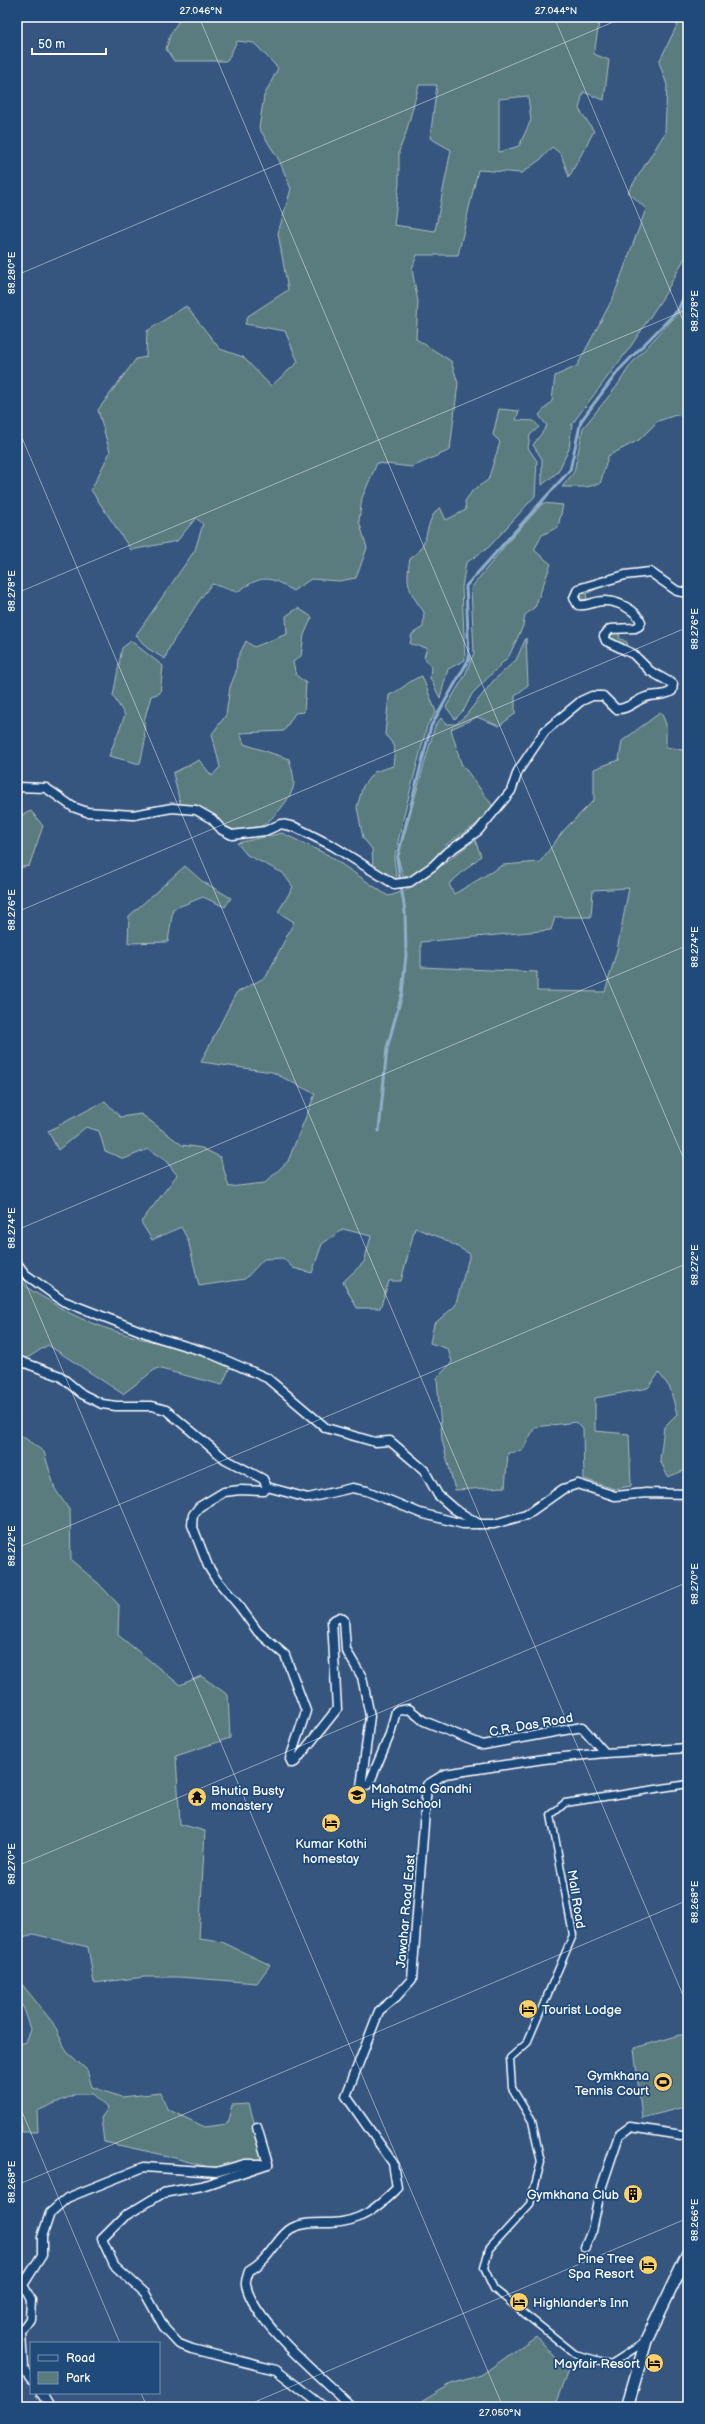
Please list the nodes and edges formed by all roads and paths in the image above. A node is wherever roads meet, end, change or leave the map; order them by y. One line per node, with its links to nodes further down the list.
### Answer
1 (688, 593): 2 (street)
2 (17, 787)
3 (17, 1263): 7 (street)
4 (17, 1360): 5 (street)
5 (267, 1487): 7 (street); 9 (street, C.R. Das Road)
6 (688, 1494): 7 (street)
7 (479, 1524)
8 (688, 1748): 9 (street)
9 (605, 1753): 21 (street, Jawahar Road East)
10 (688, 1784): 16 (street, Mall Road)
11 (257, 2127): 13 (street)
12 (688, 2136): 14 (street)
13 (268, 2164): 17 (street); 20 (street)
14 (586, 2247)
15 (688, 2253): 16 (main road)
16 (646, 2341): 22 (main road)
17 (30, 2378)
18 (42, 2394): 19 (street)
19 (50, 2407)
20 (324, 2407)
21 (352, 2407)
22 (626, 2407)

